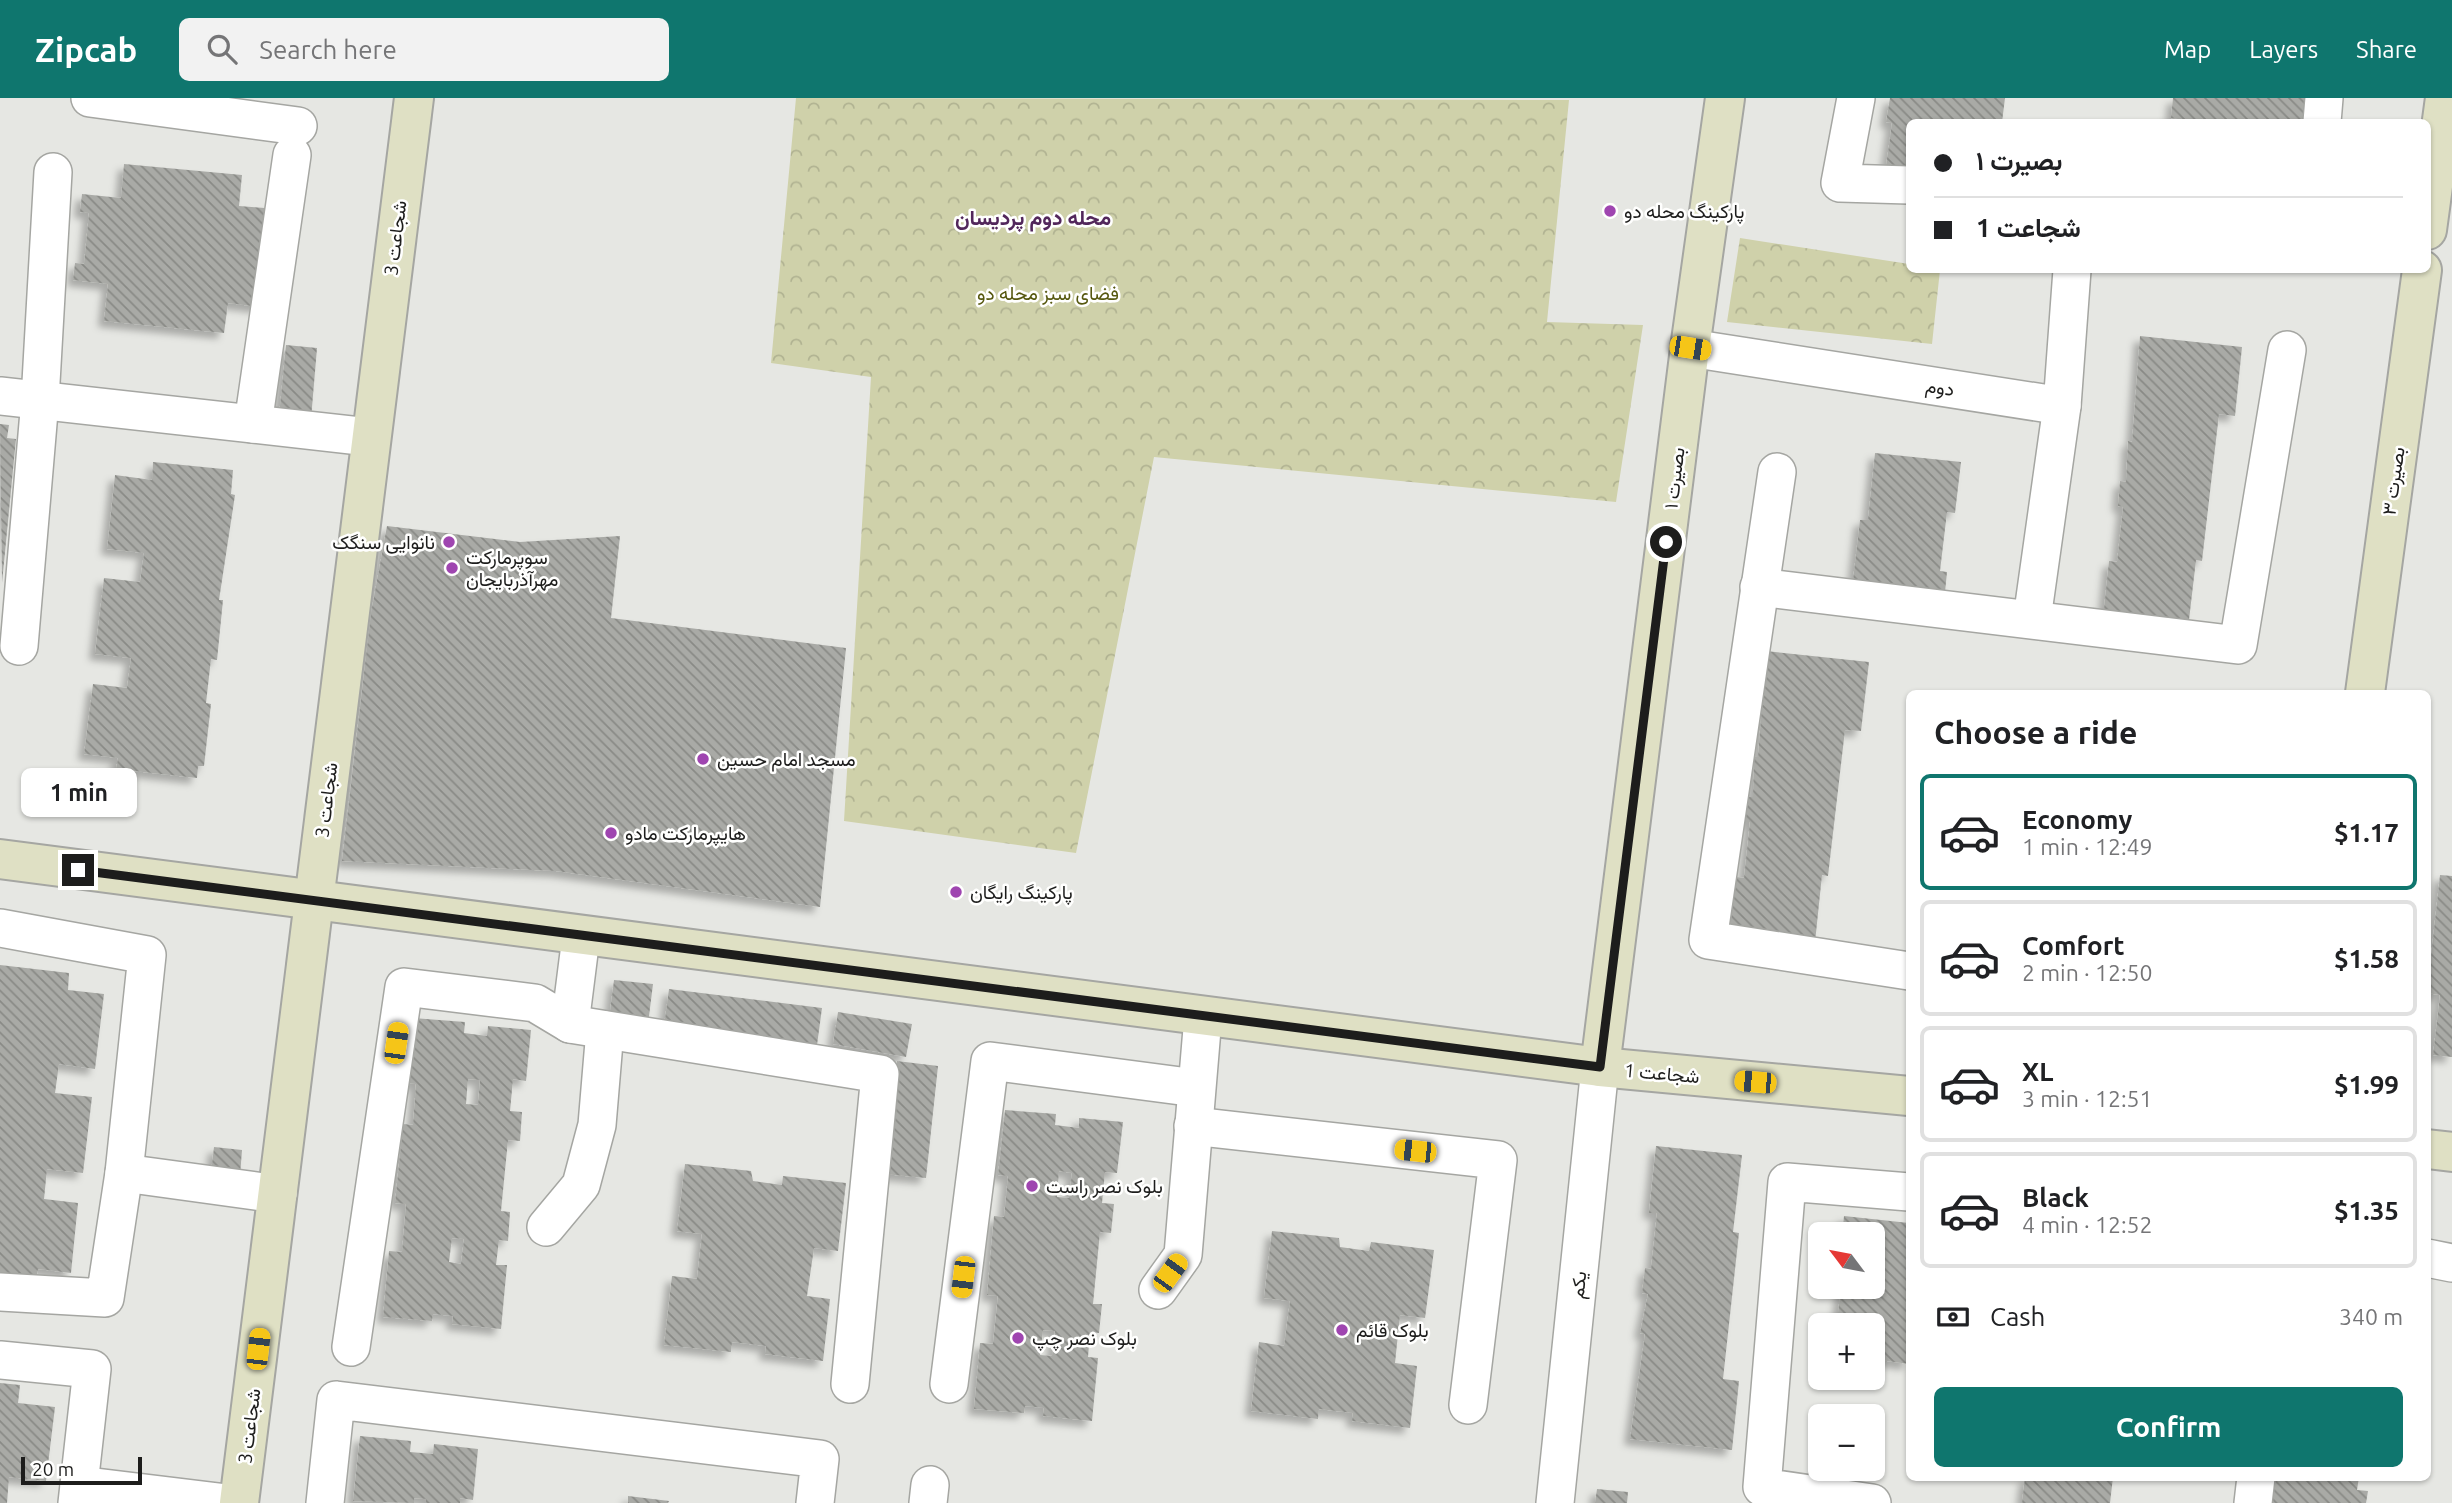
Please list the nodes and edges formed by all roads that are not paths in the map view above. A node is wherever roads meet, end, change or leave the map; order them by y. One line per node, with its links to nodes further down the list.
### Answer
1 (90, 98): 18 (street)
2 (414, 98): 19 (street, شجاعت 3)
3 (1725, 98): 13 (street, بصیرت ۱)
4 (1856, 98): 9 (street)
5 (2324, 98): 7 (street)
6 (2445, 98): 10 (street)
7 (2322, 119)
8 (53, 172): 16 (street)
9 (1906, 185)
10 (2431, 201)
11 (2072, 273): 17 (street)
12 (2422, 273): 24 (street, بصیرت ۳)
13 (1690, 348): 17 (street, دوم); 32 (street, بصیرت ۱)
14 (2287, 350): 22 (street)
15 (0, 396): 16 (street)
16 (40, 400): 18 (street); 23 (street)
17 (2062, 406): 22 (street)
18 (253, 424): 19 (street)
19 (369, 437): 26 (street, شجاعت 3)
20 (1777, 472): 21 (street)
21 (1759, 587): 22 (street); 29 (street)
22 (2032, 619)
23 (19, 646)
24 (2365, 690)
25 (0, 859): 26 (street, شجاعت 1)
26 (313, 902): 28 (street, شجاعت 1); 40 (street, شجاعت 3)
27 (0, 928): 38 (street)
28 (581, 937): 30 (street, شجاعت 1); 31 (street)
29 (1906, 971)
30 (1203, 1017): 32 (street, شجاعت 1); 33 (street)
31 (588, 1027): 41 (street); 46 (street); 48 (street)
32 (1600, 1067): 34 (street, شجاعت 1); 57 (street, یکم)
33 (1196, 1088): 35 (street); 49 (street)
34 (1906, 1096)
35 (1194, 1126): 44 (street); 50 (street)
36 (2431, 1149): 37 (street)
37 (2452, 1152)
38 (124, 1173): 40 (street); 45 (street)
39 (1906, 1192): 58 (street)
40 (278, 1194): 54 (street, شجاعت 3)
41 (546, 1227)
42 (2431, 1259): 43 (street)
43 (2452, 1263)
44 (1158, 1290)
45 (0, 1292)
46 (351, 1347)
47 (0, 1360): 52 (street)
48 (850, 1384)
49 (949, 1384)
50 (1468, 1405)
51 (2256, 1481): 59 (street)
52 (78, 1494): 53 (street)
53 (227, 1503)
54 (239, 1503)
55 (325, 1503): 56 (street)
56 (815, 1503)
57 (1555, 1503)
58 (1872, 1503)
59 (2253, 1503)

